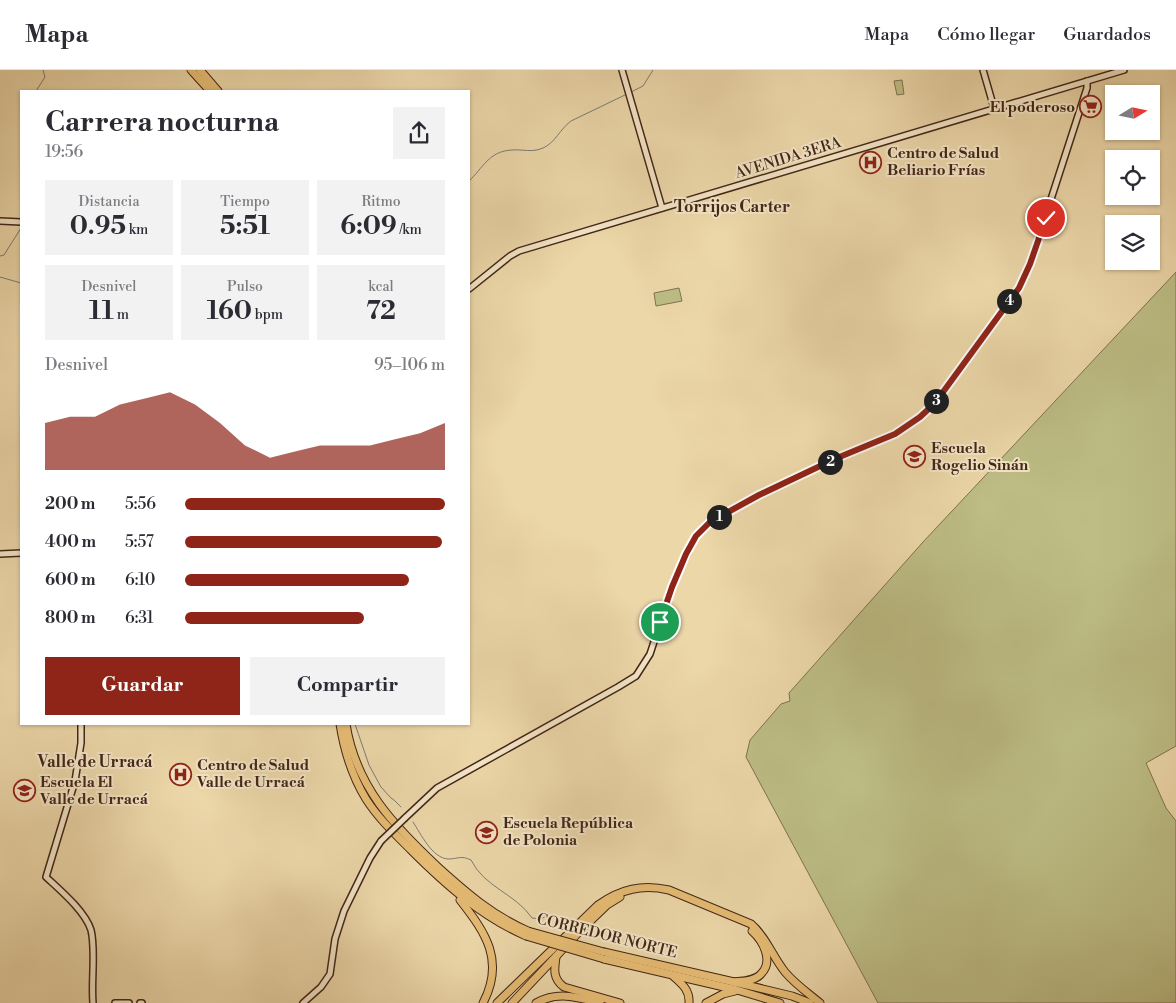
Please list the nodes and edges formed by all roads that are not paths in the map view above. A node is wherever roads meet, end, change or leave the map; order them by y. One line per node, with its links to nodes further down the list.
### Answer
1 (191, 70): 7 (highway)
2 (200, 70): 8 (highway)
3 (622, 70): 10 (street)
4 (983, 70): 9 (street)
5 (1124, 70): 6 (street, AVENIDA 3ERA)
6 (1087, 81): 9 (street, AVENIDA 3ERA); 29 (street, bridge)
7 (209, 90)
8 (217, 90)
9 (994, 108): 10 (street, AVENIDA 3ERA)
10 (662, 208): 13 (street, AVENIDA 3ERA)
11 (0, 221): 12 (street)
12 (20, 222)
13 (470, 288)
14 (20, 553): 15 (street)
15 (0, 554)
16 (81, 725): 26 (street)
17 (340, 725): 19 (highway, CORREDOR NORTE)
18 (346, 725): 20 (highway, CORREDOR NORTE)
19 (452, 890): 20 (highway, CORREDOR NORTE); 30 (highway)
20 (527, 934): 21 (highway, CORREDOR NORTE, bridge)
21 (604, 955): 23 (highway, CORREDOR NORTE); 24 (highway, CORREDOR NORTE)
22 (556, 957): 24 (highway); 32 (highway); 35 (highway)
23 (670, 975): 25 (highway, CORREDOR NORTE); 36 (highway)
24 (734, 982): 39 (highway, CORREDOR NORTE)
25 (737, 990): 37 (highway); 38 (highway, CORREDOR NORTE)
26 (93, 1003)
27 (115, 1003): 28 (street)
28 (129, 1003)
29 (303, 1003)
30 (483, 1003)
31 (497, 1003): 40 (highway)
32 (512, 1003)
33 (536, 1003): 34 (highway)
34 (600, 1003)
35 (620, 1003)
36 (689, 1003)
37 (706, 1003)
38 (780, 1003)
39 (810, 1003)
40 (820, 1003)

